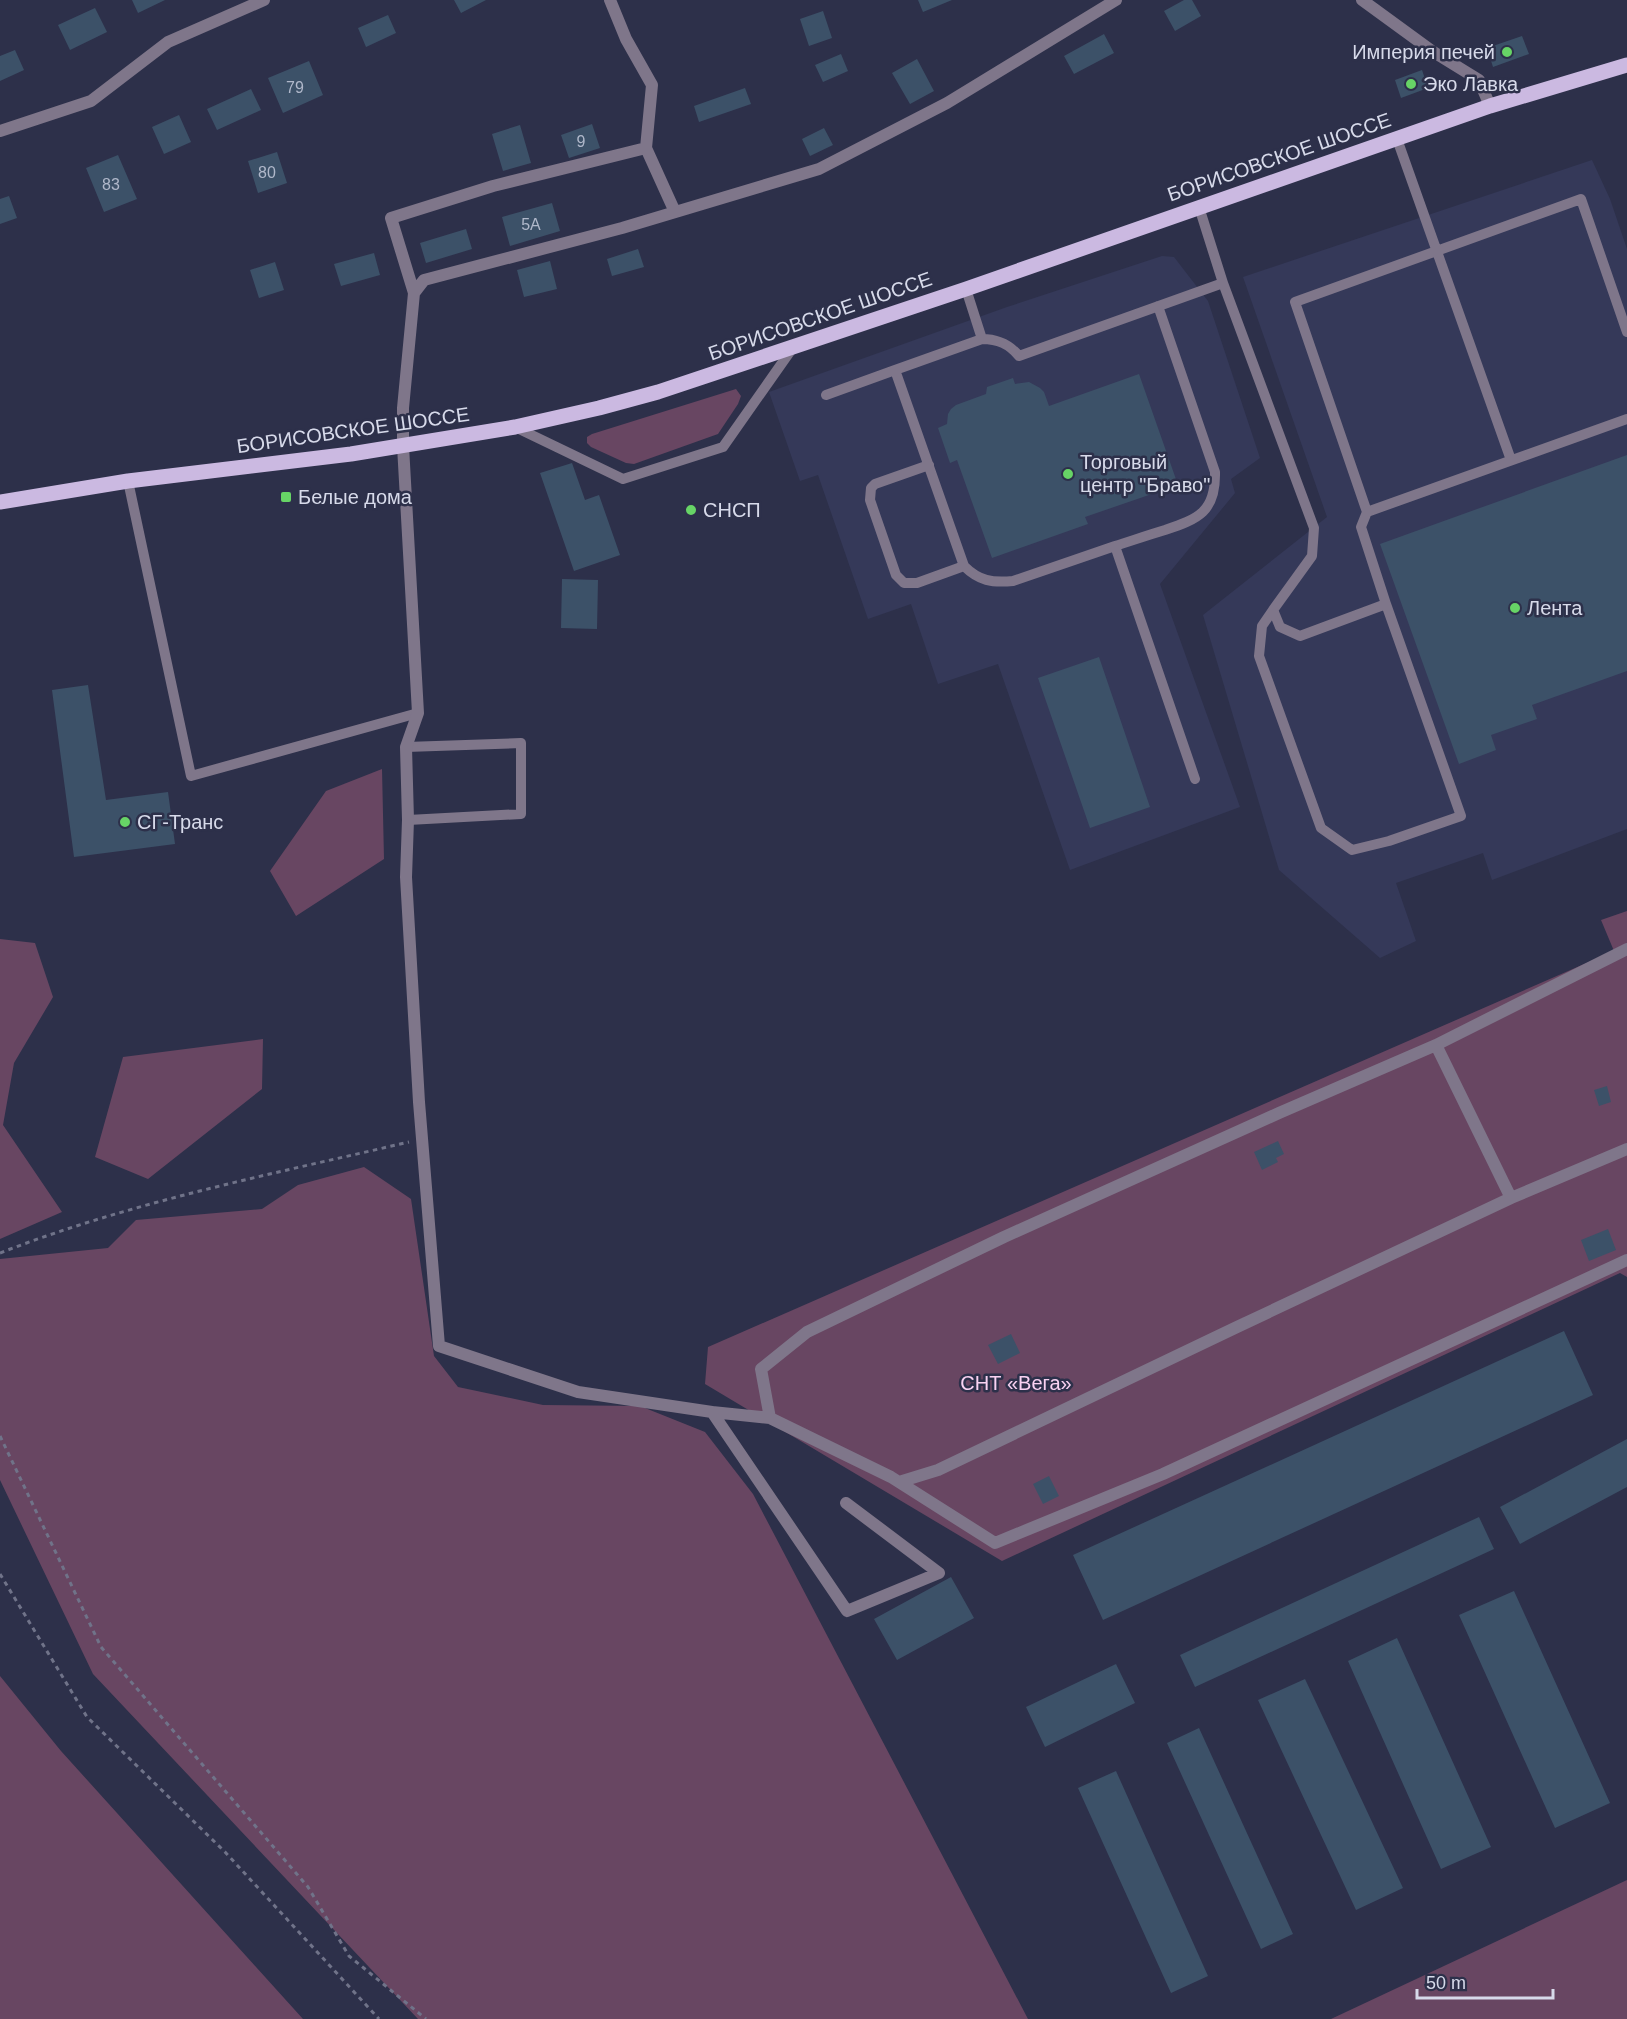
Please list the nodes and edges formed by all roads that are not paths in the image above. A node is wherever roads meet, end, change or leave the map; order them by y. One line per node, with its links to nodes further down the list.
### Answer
1 (264, 0): 7 (street)
2 (610, 0): 9 (street)
3 (1116, 0): 11 (street)
4 (1362, 0): 6 (street)
5 (1627, 65): 6 (main road, БОРИСОВСКОЕ ШОССЕ)
6 (1490, 106): 8 (main road, БОРИСОВСКОЕ ШОССЕ)
7 (0, 131)
8 (1397, 139): 10 (main road, БОРИСОВСКОЕ ШОССЕ); 12 (lane)
9 (646, 148): 11 (street); 15 (street)
10 (1200, 207): 13 (lane); 14 (main road, БОРИСОВСКОЕ ШОССЕ)
11 (675, 212): 15 (street)
12 (1437, 251): 17 (lane); 25 (lane); 29 (lane)
13 (1223, 283): 16 (lane); 33 (lane)
14 (966, 289): 18 (lane); 19 (main road, БОРИСОВСКОЕ ШОССЕ)
15 (414, 293): 24 (street)
16 (1158, 306): 18 (lane); 30 (lane)
17 (1627, 332)
18 (982, 339): 20 (lane)
19 (794, 346): 23 (main road, БОРИСОВСКОЕ ШОССЕ); 23 (lane)
20 (895, 370): 21 (lane); 26 (lane)
21 (826, 395)
22 (1627, 419): 25 (lane)
23 (514, 427): 24 (main road, БОРИСОВСКОЕ ШОССЕ)
24 (403, 446): 27 (main road, БОРИСОВСКОЕ ШОССЕ); 34 (street)
25 (1511, 460): 29 (lane)
26 (929, 465): 31 (lane); 31 (lane)
27 (128, 481): 28 (main road, БОРИСОВСКОЕ ШОССЕ); 34 (lane)
28 (0, 502)
29 (1367, 512): 32 (lane)
30 (1115, 546): 31 (lane); 36 (lane)
31 (964, 566)
32 (1386, 604): 33 (lane); 33 (lane)
33 (1273, 610)
34 (418, 713): 35 (street)
35 (405, 747): 37 (street); 37 (lane)
36 (1195, 780)
37 (408, 820): 43 (street)
38 (1627, 949): 39 (street)
39 (1436, 1045): 41 (street); 44 (street)
40 (1627, 1149): 41 (street)
41 (1511, 1198): 45 (street)
42 (1627, 1260): 45 (street)
43 (712, 1412): 44 (street); 46 (street)
44 (770, 1418): 45 (street)
45 (899, 1482)
46 (846, 1503)

